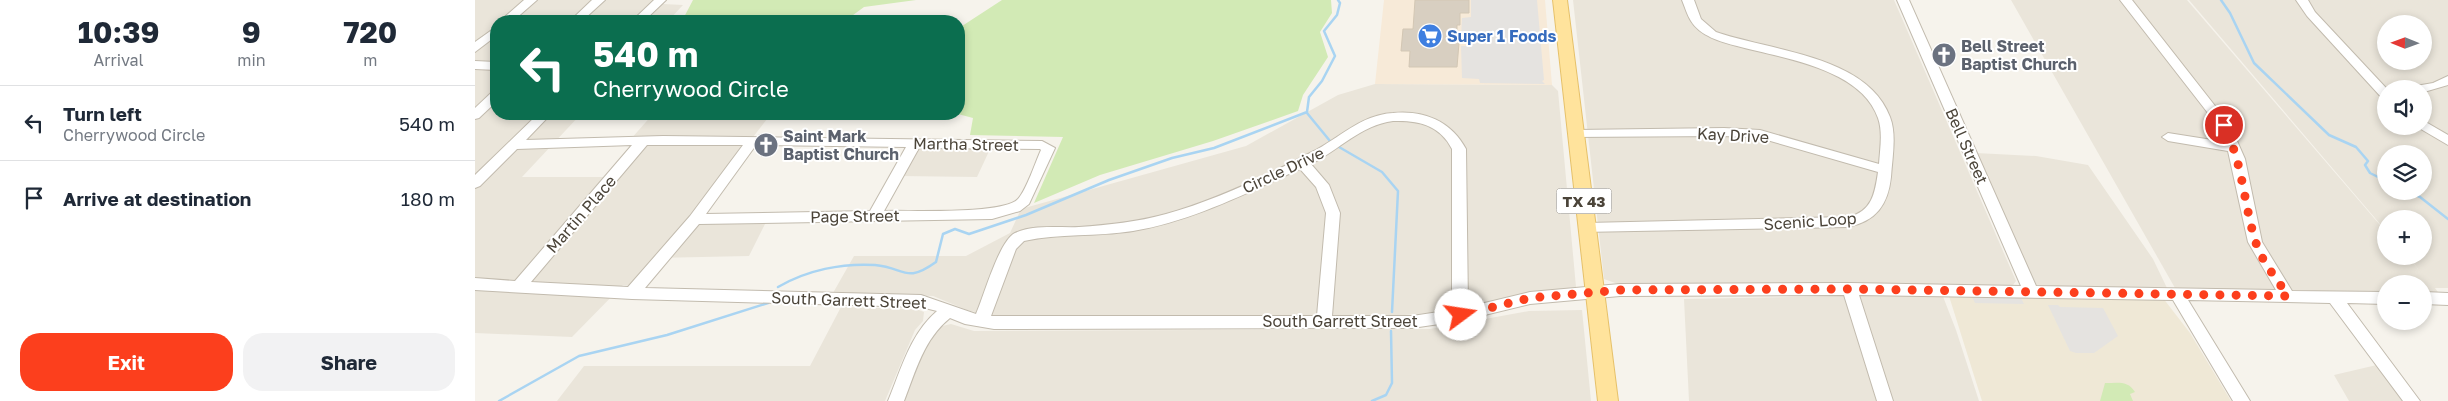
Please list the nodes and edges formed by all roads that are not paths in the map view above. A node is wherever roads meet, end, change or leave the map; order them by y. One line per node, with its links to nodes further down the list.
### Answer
1 (531, 0): 9 (street)
2 (599, 0): 10 (street)
3 (660, 0): 11 (street)
4 (1560, 0): 23 (main road, TX 43)
5 (1688, 0): 32 (street, Scenic Loop)
6 (1903, 0): 41 (street, Bell Street)
7 (2126, 0): 30 (street)
8 (2302, 0): 17 (street)
9 (513, 15)
10 (583, 15)
11 (644, 15)
12 (490, 35): 13 (street)
13 (475, 48)
14 (475, 65): 15 (street)
15 (490, 66)
16 (2448, 80): 18 (street)
17 (2377, 84)
18 (2432, 87)
19 (490, 101): 20 (street)
20 (475, 115)
21 (539, 120): 29 (street)
22 (2432, 130): 26 (street)
23 (1576, 134): 32 (street, Kay Drive); 37 (main road, TX 43)
24 (2169, 137): 30 (street)
25 (753, 141): 27 (street, Martha Street); 28 (street, Martha Street); 36 (street)
26 (2448, 141)
27 (642, 142): 29 (street, Martha Street); 39 (street, Martin Place)
28 (914, 144): 34 (street, Martha Street); 35 (street)
29 (514, 145): 33 (street)
30 (2235, 148): 45 (street)
31 (1302, 162): 51 (street, Circle Drive); 52 (street, Circle Drive); 53 (street)
32 (1885, 170): 37 (street, Scenic Loop)
33 (475, 184)
34 (1015, 208): 35 (street, Page Street)
35 (875, 215): 36 (street, Page Street)
36 (695, 219): 44 (street)
37 (1587, 228): 42 (main road, TX 43)
38 (475, 284): 39 (street, South Garrett Street)
39 (520, 285): 44 (street, South Garrett Street)
40 (1850, 289): 41 (street, South Garrett Street); 42 (street, South Garrett Street); 56 (street)
41 (2031, 292): 43 (street, South Garrett Street)
42 (1595, 293): 51 (street, South Garrett Street); 55 (main road, TX 43)
43 (2176, 293): 45 (street, South Garrett Street); 57 (street)
44 (632, 294): 50 (street, South Garrett Street)
45 (2288, 296): 46 (street, South Garrett Street)
46 (2333, 297): 47 (street, South Garrett Street); 58 (street)
47 (2377, 298)
48 (2432, 298): 49 (street)
49 (2448, 299)
50 (949, 310): 52 (street, South Garrett Street); 54 (street)
51 (1461, 315): 53 (street, South Garrett Street)
52 (981, 322): 53 (street, South Garrett Street)
53 (1324, 322)
54 (896, 401)
55 (1608, 401)
56 (1885, 401)
57 (2242, 401)
58 (2412, 401)

